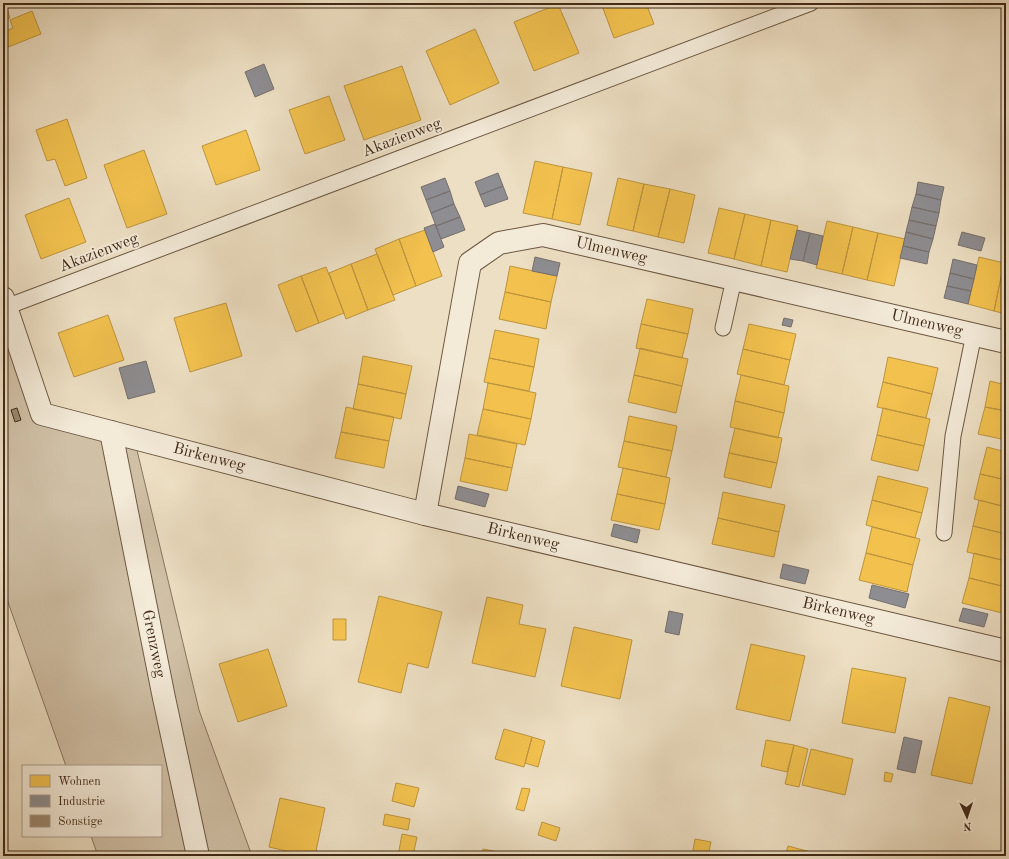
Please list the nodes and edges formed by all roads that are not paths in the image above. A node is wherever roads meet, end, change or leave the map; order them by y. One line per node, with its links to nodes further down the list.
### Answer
1 (811, 3): 3 (lane, Akazienweg)
2 (734, 279): 4 (lane); 5 (street, Ulmenweg); 8 (street, Ulmenweg)
3 (4, 302): 7 (street, Birkenweg)
4 (723, 328)
5 (974, 334): 6 (street, Ulmenweg); 9 (lane)
6 (1006, 342)
7 (111, 432): 8 (street, Birkenweg); 11 (street, Grenzweg)
8 (425, 514): 10 (street, Birkenweg)
9 (944, 533)
10 (1006, 651)
11 (198, 856)

